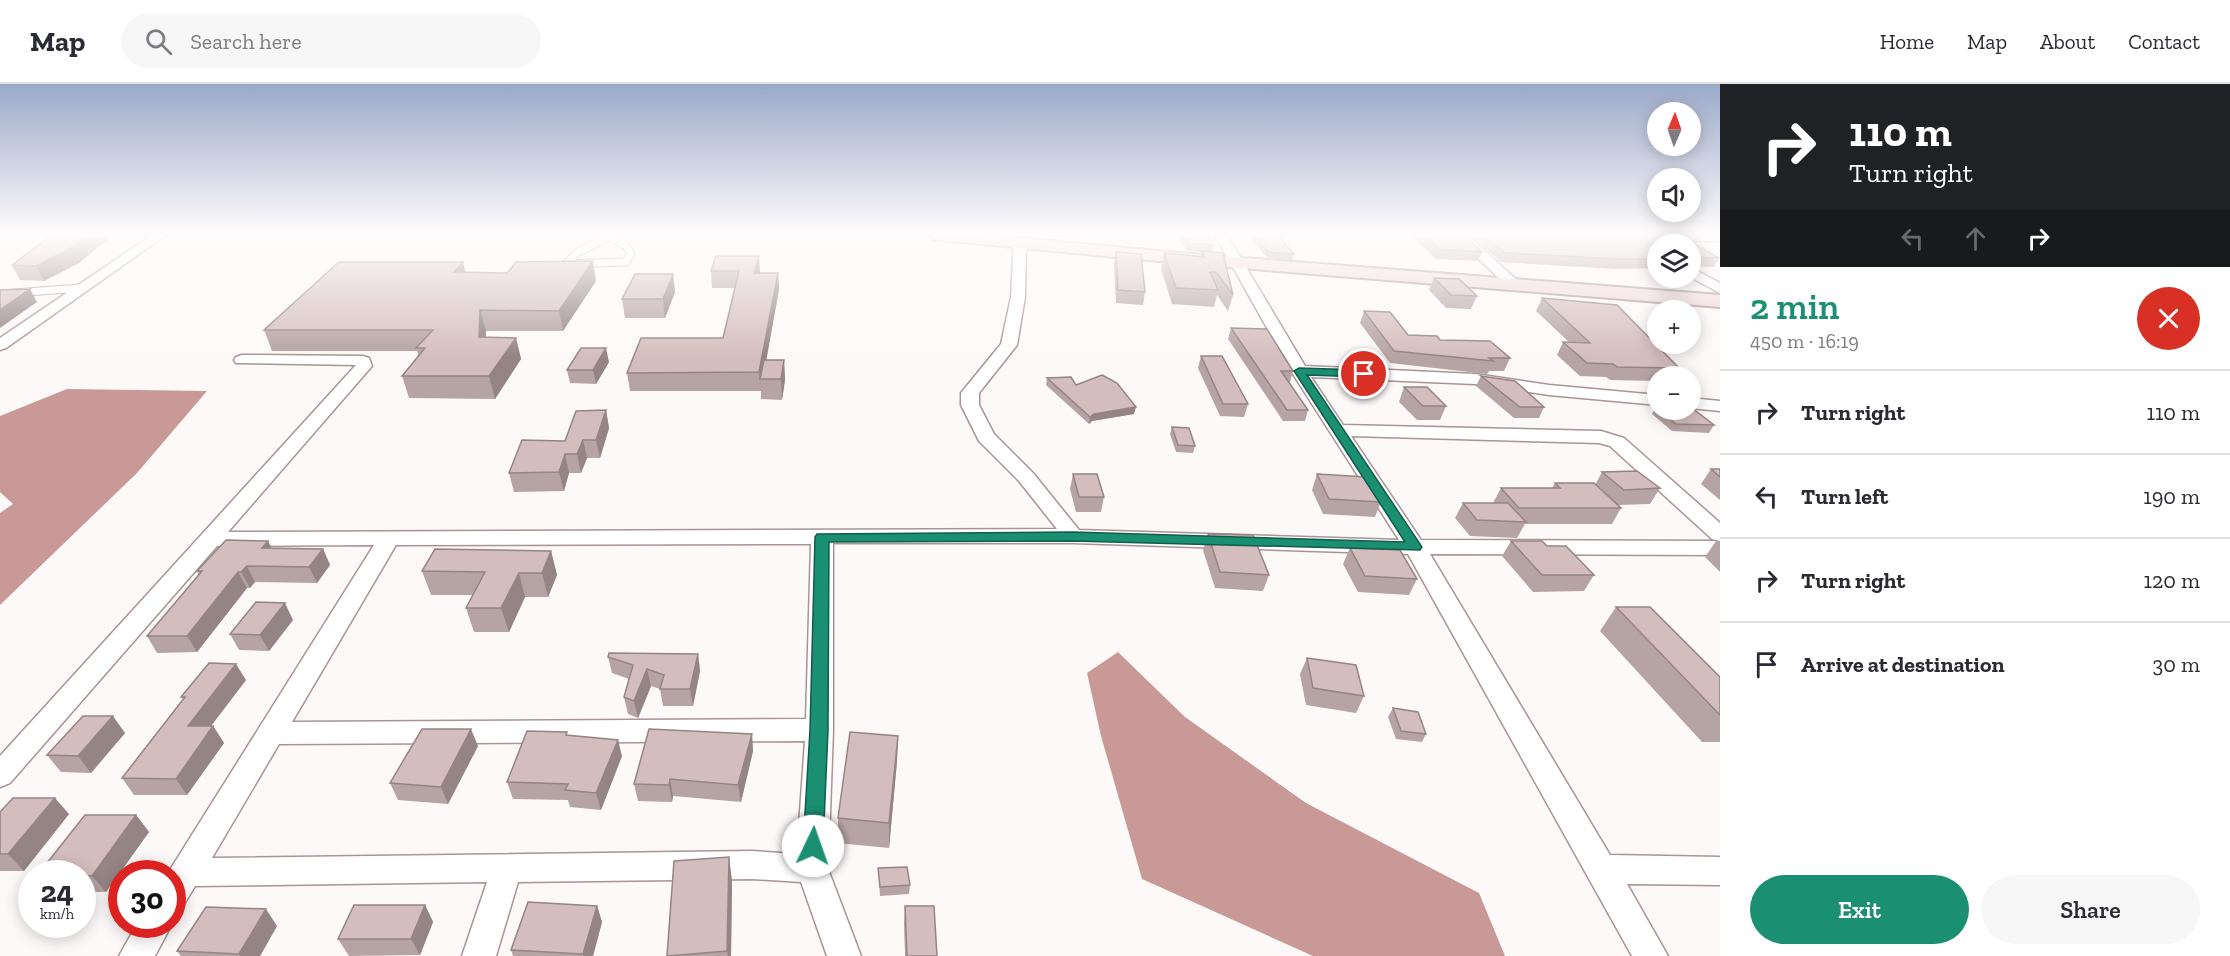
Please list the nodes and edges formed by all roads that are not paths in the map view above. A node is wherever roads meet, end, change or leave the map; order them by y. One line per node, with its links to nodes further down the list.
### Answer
1 (99, 276): 8 (street)
2 (1019, 276): 20 (street)
3 (1242, 276): 14 (street)
4 (1400, 276): 7 (main road)
5 (1503, 276): 7 (street)
6 (1701, 278): 9 (street)
7 (1513, 285): 11 (main road)
8 (81, 288): 10 (lane); 12 (street)
9 (1720, 289)
10 (0, 294)
11 (1720, 301)
12 (0, 345)
13 (242, 360): 23 (street)
14 (1299, 371): 15 (street); 18 (street)
15 (1647, 399)
16 (1701, 404): 17 (street)
17 (1720, 406)
18 (1338, 430): 19 (street); 24 (street)
19 (1720, 534)
20 (1073, 536): 22 (street); 24 (street)
21 (390, 537): 22 (street); 23 (street); 27 (street)
22 (822, 537): 26 (street)
23 (212, 539): 28 (street)
24 (1415, 547): 25 (street); 31 (street)
25 (1720, 548)
26 (819, 730): 27 (street); 30 (street)
27 (272, 732): 33 (street)
28 (0, 775)
29 (507, 868): 30 (street); 34 (street); 37 (street)
30 (812, 869): 38 (street)
31 (1601, 869): 32 (street); 39 (street)
32 (1720, 871)
33 (186, 874)
34 (186, 884)
35 (147, 938): 36 (street)
36 (136, 956)
37 (479, 956)
38 (844, 956)
39 (1651, 956)

